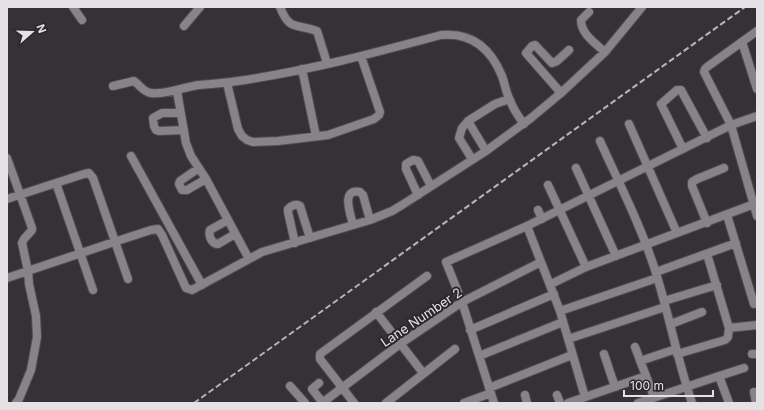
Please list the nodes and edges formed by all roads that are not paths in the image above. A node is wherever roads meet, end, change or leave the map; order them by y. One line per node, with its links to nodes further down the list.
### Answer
1 (73, 7): 6 (street)
2 (200, 7): 7 (street)
3 (280, 7): 13 (street)
4 (642, 7): 11 (street)
5 (589, 12): 11 (street)
6 (82, 20)
7 (184, 26)
8 (757, 31): 9 (street)
9 (742, 42): 17 (street); 26 (street)
10 (569, 50): 19 (street)
11 (604, 52): 19 (street)
12 (361, 56): 13 (street); 20 (street); 28 (street)
13 (327, 63): 14 (street)
14 (302, 69): 15 (street); 28 (street)
15 (226, 83): 18 (street); 28 (street)
16 (113, 86): 18 (street)
17 (757, 89)
18 (177, 91): 21 (street)
19 (561, 93): 24 (street)
20 (509, 99): 23 (street); 24 (street)
21 (180, 113): 27 (street); 27 (street)
22 (757, 116): 26 (street)
23 (468, 121): 32 (street); 35 (street)
24 (524, 124): 32 (street)
25 (629, 124): 36 (street)
26 (731, 125): 29 (street); 49 (street)
27 (184, 130): 37 (street)
28 (316, 136)
29 (706, 138): 31 (street); 31 (street)
30 (600, 141): 41 (street)
31 (683, 149): 36 (street)
32 (486, 151): 35 (street)
33 (131, 156): 57 (street)
34 (7, 158): 45 (street)
35 (472, 159): 44 (street)
36 (648, 166): 41 (street); 62 (street)
37 (199, 168): 40 (street); 40 (street)
38 (576, 168): 47 (street)
39 (724, 168): 58 (street)
40 (206, 179): 55 (street)
41 (618, 182): 47 (street); 68 (street)
42 (56, 183): 45 (street); 65 (street); 69 (street)
43 (548, 185): 51 (street)
44 (431, 186): 46 (street); 46 (street)
45 (20, 194): 48 (street); 75 (street)
46 (418, 195): 56 (street)
47 (589, 195): 51 (street); 71 (street)
48 (7, 199)
49 (755, 204): 52 (street); 53 (street)
50 (538, 210): 54 (street)
51 (560, 210): 54 (street); 74 (street)
52 (727, 215): 58 (street); 67 (street)
53 (757, 216)
54 (542, 219): 60 (street)
55 (228, 220): 63 (street); 63 (street)
56 (370, 220): 59 (street); 59 (street)
57 (167, 222): 61 (street); 81 (street)
58 (707, 223): 62 (street)
59 (353, 225): 64 (street)
60 (527, 226): 73 (street); 85 (street)
61 (156, 229): 65 (street); 81 (street)
62 (677, 233): 68 (street)
63 (235, 234): 72 (street)
64 (310, 238): 66 (street); 66 (street)
65 (114, 242): 69 (street); 79 (street)
66 (295, 243): 72 (street)
67 (736, 243): 70 (street); 87 (street)
68 (647, 245): 71 (street); 76 (street)
69 (80, 253): 75 (street); 83 (street)
70 (707, 254): 76 (street); 82 (street)
71 (616, 256): 74 (street)
72 (249, 259): 81 (street)
73 (541, 262): 80 (street); 85 (street, Lane Number 2)
74 (586, 267): 80 (street)
75 (28, 271): 78 (street); 119 (street)
76 (657, 275): 86 (street); 88 (street)
77 (427, 276): 89 (street)
78 (7, 278)
79 (128, 279)
80 (551, 284): 84 (street)
81 (202, 285)
82 (717, 285): 86 (street); 94 (street)
83 (93, 290)
84 (554, 294): 88 (street); 95 (street)
85 (462, 302): 95 (street); 97 (street, Lane Number 2)
86 (665, 304): 92 (street); 96 (street)
87 (754, 304)
88 (560, 311): 91 (street)
89 (376, 312): 97 (street); 113 (street)
90 (702, 312): 92 (street)
91 (563, 322): 96 (street); 103 (street)
92 (670, 324): 100 (street)
93 (757, 325): 94 (street)
94 (729, 328): 100 (street)
95 (470, 330): 103 (street)
96 (568, 339): 102 (street)
97 (400, 344): 106 (street); 113 (street, Lane Number 2)
98 (635, 347): 104 (street)
99 (455, 349): 106 (street)
100 (676, 352): 104 (street); 112 (street)
101 (604, 354): 111 (street)
102 (572, 355): 114 (street); 117 (street)
103 (479, 356): 114 (street)
104 (640, 361): 107 (street)
105 (744, 368): 108 (street)
106 (423, 373): 123 (street)
107 (646, 376): 111 (street); 118 (street)
108 (719, 376): 112 (street); 130 (street)
109 (319, 383): 121 (street)
110 (290, 386): 120 (street)
111 (615, 387): 117 (street)
112 (687, 387): 118 (street); 129 (street)
113 (343, 388): 121 (street, Lane Number 2); 122 (street)
114 (490, 391): 124 (street); 125 (street)
115 (754, 392): 131 (street)
116 (558, 395): 126 (street)
117 (585, 397): 127 (street)
118 (652, 399): 128 (street)
119 (16, 403)
120 (305, 403)
121 (322, 403)
122 (354, 403)
123 (386, 403)
124 (464, 403)
125 (494, 403)
126 (560, 403)
127 (568, 403)
128 (638, 403)
129 (692, 403)
130 (729, 403)
131 (756, 403)

